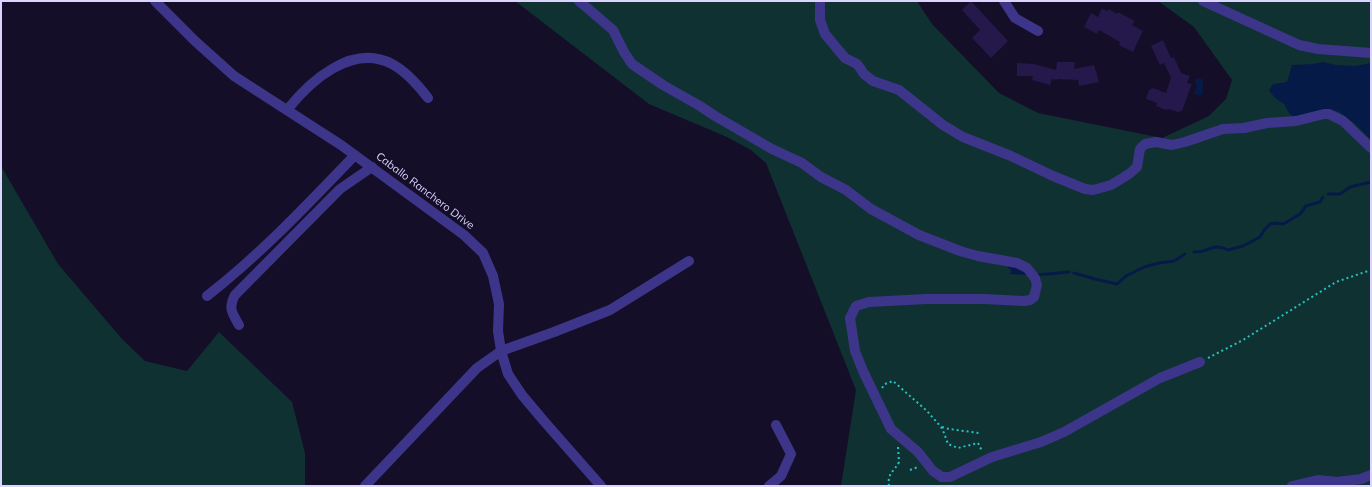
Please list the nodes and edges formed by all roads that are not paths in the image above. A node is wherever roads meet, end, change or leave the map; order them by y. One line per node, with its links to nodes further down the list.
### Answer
1 (155, 1): 9 (street, Caballo Ranchero Drive)
2 (579, 1): 17 (street)
3 (820, 1): 10 (street)
4 (1004, 1): 6 (street)
5 (1203, 1): 7 (street)
6 (1038, 31)
7 (1371, 54)
8 (428, 98): 9 (street)
9 (287, 110): 11 (street, Caballo Ranchero Drive)
10 (1371, 148)
11 (355, 155): 12 (street, Caballo Ranchero Drive); 14 (street)
12 (372, 167): 15 (street); 16 (street, Caballo Ranchero Drive)
13 (689, 261): 16 (street)
14 (207, 296)
15 (239, 325)
16 (501, 351): 20 (street); 21 (street, Caballo Ranchero Drive)
17 (1200, 362)
18 (776, 425): 22 (street)
19 (1371, 475): 23 (street)
20 (365, 486)
21 (601, 486)
22 (768, 486)
23 (1292, 486)

